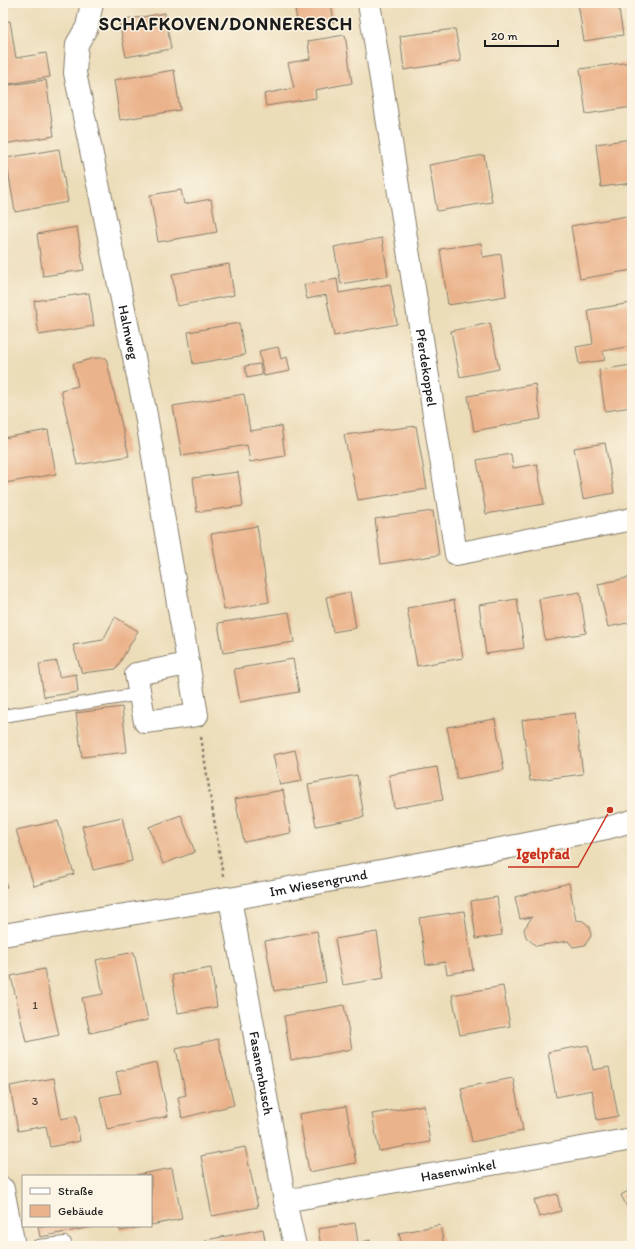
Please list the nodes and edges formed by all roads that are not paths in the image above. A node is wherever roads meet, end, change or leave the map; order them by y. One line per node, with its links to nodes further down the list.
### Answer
1 (92, 3): 4 (street, Halmweg)
2 (369, 3): 3 (street, Pferdekoppel)
3 (632, 520)
4 (188, 664): 5 (street); 5 (street, Halmweg)
5 (140, 694): 6 (lane)
6 (3, 716)
7 (632, 821): 8 (street, Im Wiesengrund)
8 (228, 899): 9 (street, Im Wiesengrund); 12 (street, Fasanenbusch)
9 (3, 936)
10 (632, 1139): 12 (street, Hasenwinkel)
11 (3, 1189): 14 (street)
12 (285, 1200): 16 (street, Fasanenbusch)
13 (65, 1243): 15 (lane)
14 (14, 1246)
15 (38, 1246)
16 (295, 1246)

